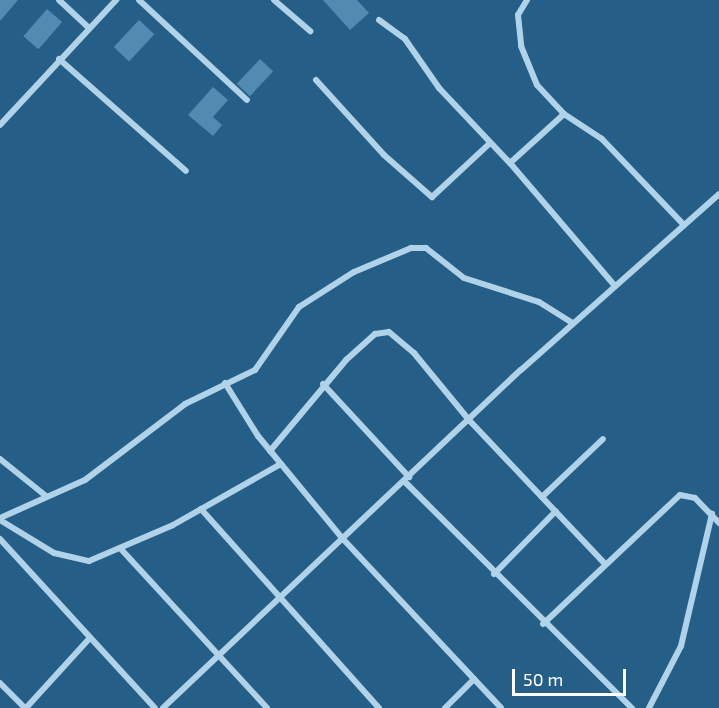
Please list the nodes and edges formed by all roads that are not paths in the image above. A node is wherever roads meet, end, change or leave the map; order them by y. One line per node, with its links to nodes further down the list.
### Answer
1 (59, 0): 7 (street)
2 (116, 0): 7 (street)
3 (139, 0): 11 (street)
4 (274, 0): 8 (street)
5 (527, 0): 12 (street)
6 (379, 20): 14 (street)
7 (90, 28): 9 (street)
8 (309, 32)
9 (59, 59): 13 (street); 16 (street)
10 (316, 81): 14 (street)
11 (247, 100)
12 (564, 114): 15 (street); 18 (street)
13 (0, 125)
14 (489, 144): 15 (street)
15 (510, 163): 19 (street)
16 (186, 171)
17 (719, 194): 18 (street)
18 (684, 225): 19 (street)
19 (615, 286): 20 (street)
20 (573, 323): 21 (street); 23 (street)
21 (225, 383): 25 (street); 29 (street)
22 (323, 384): 23 (street); 25 (street); 28 (street)
23 (469, 420): 28 (street); 30 (street)
24 (603, 439): 30 (street)
25 (270, 451): 27 (street)
26 (0, 459): 29 (street)
27 (281, 464): 31 (street); 37 (street)
28 (406, 479): 37 (street); 40 (street)
29 (46, 496): 34 (street)
30 (542, 497): 32 (street)
31 (201, 509): 38 (street); 41 (street)
32 (556, 511): 39 (street); 40 (street)
33 (712, 514): 35 (street); 39 (street); 55 (street)
34 (0, 519): 38 (street)
35 (719, 523)
36 (0, 539): 43 (street)
37 (343, 539): 41 (street); 45 (street)
38 (120, 548): 44 (street)
39 (605, 564): 42 (street)
40 (494, 574): 42 (street)
41 (278, 601): 44 (street); 51 (street)
42 (543, 624): 54 (street)
43 (90, 638): 47 (street); 48 (street)
44 (218, 657): 49 (street); 50 (street)
45 (474, 679): 52 (street); 53 (street)
46 (0, 683): 47 (street)
47 (25, 708)
48 (155, 708)
49 (163, 708)
50 (267, 708)
51 (379, 708)
52 (445, 708)
53 (501, 708)
54 (632, 708)
55 (649, 708)

